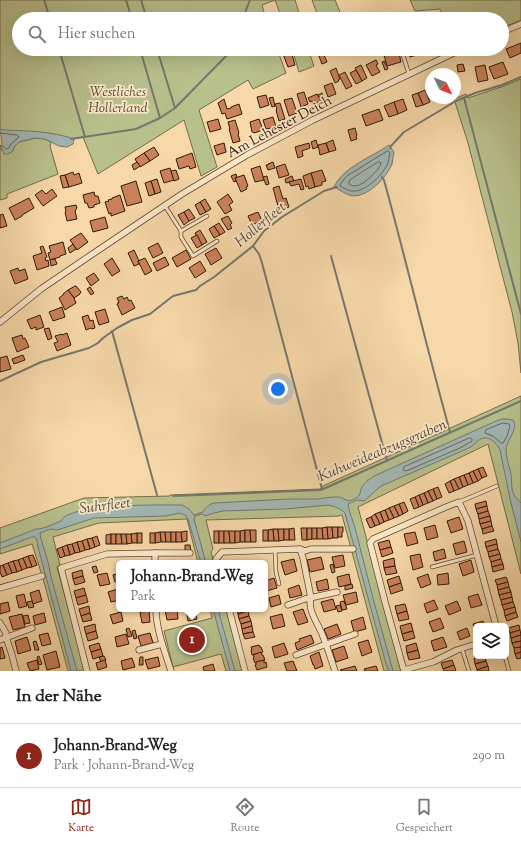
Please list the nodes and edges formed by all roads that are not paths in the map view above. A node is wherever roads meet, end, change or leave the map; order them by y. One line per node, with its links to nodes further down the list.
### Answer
1 (521, 24): 2 (street)
2 (509, 29)
3 (403, 56): 5 (lane)
4 (447, 56): 5 (street, Am Lehester Deich)
5 (409, 74): 6 (street, Am Lehester Deich)
6 (165, 206): 8 (lane); 10 (street, Am Lehester Deich)
7 (207, 216): 8 (lane)
8 (181, 231): 9 (lane)
9 (217, 241)
10 (0, 322)
11 (497, 486): 12 (lane)
12 (459, 502): 18 (street); 48 (street)
13 (300, 549): 14 (street); 15 (street); 26 (street)
14 (354, 549)
15 (275, 550): 20 (street); 23 (lane)
16 (155, 553): 17 (street); 19 (street); 44 (street)
17 (190, 553)
18 (477, 555): 21 (lane); 31 (street)
19 (155, 560)
20 (218, 560)
21 (432, 567)
22 (42, 576): 24 (street)
23 (279, 584)
24 (0, 588)
25 (337, 592): 26 (street)
26 (311, 598): 27 (street); 37 (street)
27 (288, 605)
28 (156, 612): 36 (street)
29 (230, 612): 46 (street)
30 (0, 623): 34 (street)
31 (495, 623)
32 (32, 628): 34 (street)
33 (355, 634): 37 (street)
34 (6, 637): 35 (street); 43 (street)
35 (0, 640)
36 (162, 644): 40 (street); 45 (street)
37 (326, 644): 41 (street); 47 (street)
38 (473, 645): 39 (street)
39 (462, 648): 48 (street); 49 (lane)
40 (138, 650)
41 (296, 655)
42 (506, 659): 50 (lane)
43 (16, 671)
44 (87, 671)
45 (171, 671)
46 (245, 671)
47 (335, 671)
48 (404, 671)
49 (469, 671)
50 (509, 671)

